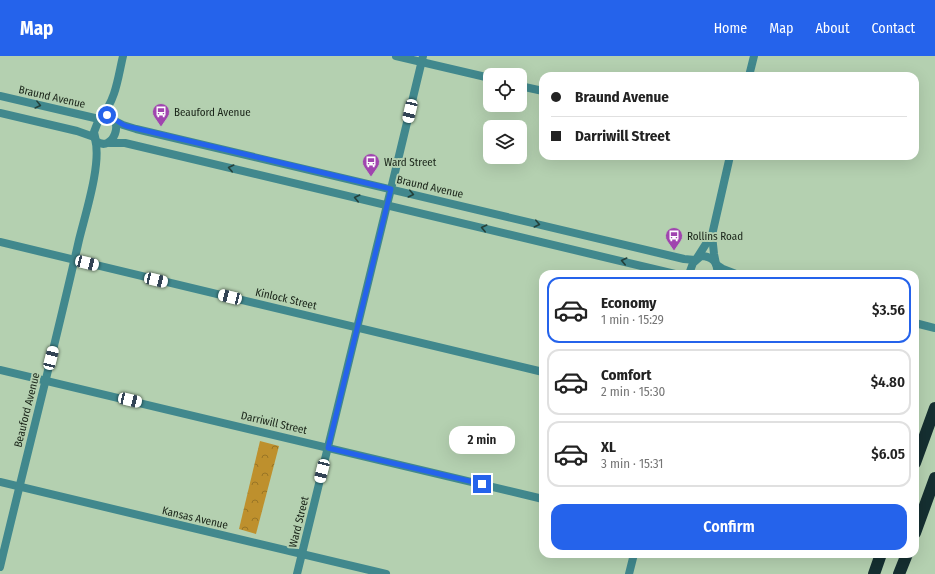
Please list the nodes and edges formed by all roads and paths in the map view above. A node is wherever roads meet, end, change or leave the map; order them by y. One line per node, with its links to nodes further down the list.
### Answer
1 (123, 56): 10 (street)
2 (396, 56): 4 (street)
3 (754, 56): 5 (street)
4 (422, 59): 6 (street); 18 (street, Ward Street)
5 (751, 72)
6 (483, 76)
7 (527, 88): 8 (street)
8 (539, 90)
9 (0, 96): 12 (street, Braund Avenue, one-way to 12)
10 (113, 98): 12 (street); 13 (street)
11 (0, 113): 14 (street)
12 (100, 118): 13 (street); 14 (street)
13 (115, 120): 15 (street); 18 (street, Braund Avenue)
14 (95, 138): 15 (street); 17 (street, Beauford Avenue)
15 (109, 143): 17 (street, Beauford Avenue); 19 (street, one-way to 15)
16 (729, 160): 20 (street)
17 (96, 166): 23 (street, Beauford Avenue)
18 (391, 189): 19 (street, Ward Street); 22 (street, Braund Avenue, one-way to 22)
19 (387, 205): 25 (street, one-way to 19); 30 (street, Ward Street)
20 (712, 235): 22 (street); 24 (street)
21 (0, 242): 23 (street, Kinlock Street)
22 (696, 259): 24 (street, Braund Avenue); 26 (street)
23 (75, 260): 30 (street, Kinlock Street); 34 (street, Beauford Avenue)
24 (716, 264): 27 (street); 28 (street, Braund Avenue)
25 (658, 270)
26 (690, 270)
27 (717, 270)
28 (726, 270)
29 (919, 324): 31 (street)
30 (357, 328): 33 (street, Kinlock Street); 36 (street, Ward Street)
31 (935, 328)
32 (0, 370): 34 (street, Darriwill Street)
33 (539, 371)
34 (45, 380): 36 (street, Darriwill Street); 40 (street, Beauford Avenue)
35 (935, 408): 37 (highway)
36 (328, 448): 41 (street, Darriwill Street); 43 (street, Ward Street)
37 (919, 452)
38 (935, 478): 42 (highway)
39 (0, 482): 40 (street, Kansas Avenue)
40 (19, 487): 43 (street, Kansas Avenue); 47 (street, Beauford Avenue)
41 (539, 498)
42 (919, 521)
43 (302, 554): 48 (street, Ward Street); 49 (street, Kansas Avenue)
44 (633, 558): 50 (street)
45 (880, 558): 51 (highway)
46 (906, 558): 52 (highway)
47 (0, 567)
48 (298, 574)
49 (386, 574)
50 (629, 574)
51 (874, 574)
52 (900, 574)

